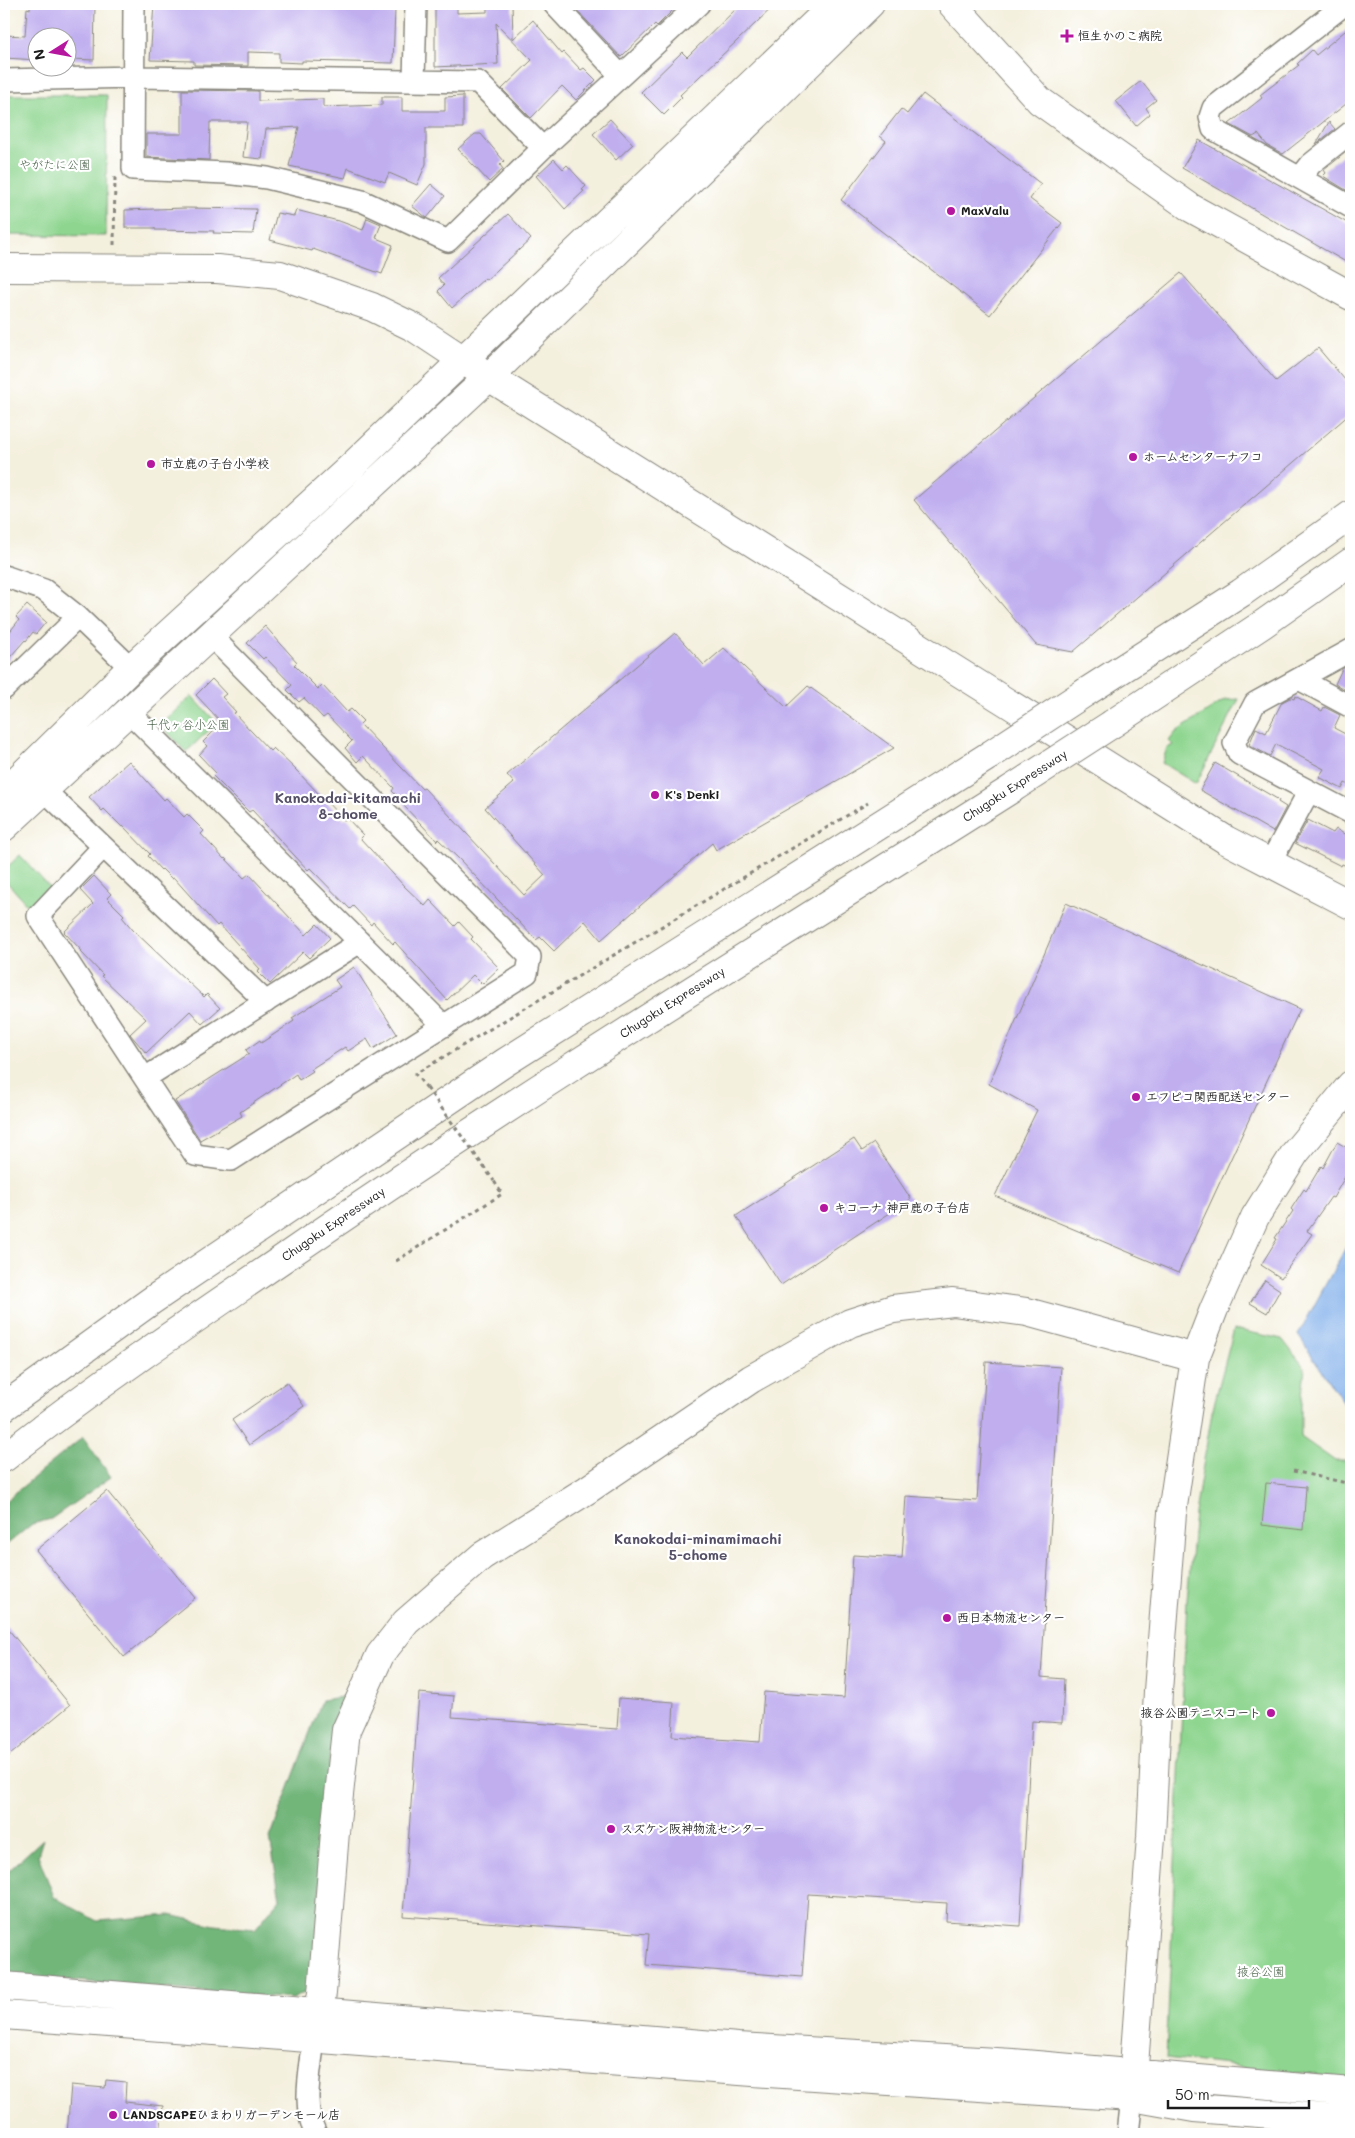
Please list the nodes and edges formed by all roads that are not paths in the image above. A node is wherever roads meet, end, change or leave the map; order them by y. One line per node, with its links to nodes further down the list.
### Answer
1 (134, 4): 10 (street)
2 (416, 4): 12 (street)
3 (554, 4): 9 (street)
4 (697, 4): 9 (street)
5 (834, 4): 19 (main road)
6 (870, 4): 20 (main road)
7 (952, 4): 18 (main road)
8 (1345, 4): 15 (street)
9 (620, 75): 14 (street)
10 (134, 77): 11 (street); 12 (street); 14 (street)
11 (4, 80)
12 (414, 80): 14 (street)
13 (1351, 132): 15 (street)
14 (543, 148)
15 (1300, 178): 16 (street)
16 (1351, 207)
17 (4, 268): 19 (main road)
18 (1351, 296)
19 (463, 360): 20 (main road); 27 (main road)
20 (489, 377): 25 (main road); 38 (main road)
21 (1351, 515): 46 (main road, bridge)
22 (1351, 562): 47 (main road, Chugoku Expressway, bridge)
23 (4, 576): 24 (street)
24 (78, 618): 27 (street); 29 (street)
25 (210, 636): 31 (main road); 42 (street)
26 (1351, 650): 28 (street)
27 (131, 668): 34 (main road)
28 (1298, 679): 30 (street); 33 (street)
29 (4, 689)
30 (1351, 707)
31 (128, 711): 32 (main road); 40 (street)
32 (44, 790): 36 (main road); 37 (street)
33 (1309, 791): 35 (street); 38 (street)
34 (4, 793)
35 (1351, 813)
36 (4, 827)
37 (103, 846): 41 (street); 43 (street)
38 (1270, 863): 39 (main road)
39 (1351, 905)
40 (360, 942): 41 (street); 42 (street)
41 (266, 1002): 43 (street)
42 (444, 1026): 43 (street)
43 (145, 1078)
44 (1351, 1085): 45 (main road)
45 (1195, 1358): 49 (main road); 52 (main road)
46 (4, 1408)
47 (4, 1458)
48 (4, 1986): 49 (main road)
49 (319, 2012): 51 (main road); 52 (main road)
50 (4, 2015): 51 (main road)
51 (314, 2038): 52 (main road); 55 (street)
52 (1132, 2086): 53 (main road); 54 (main road); 56 (street)
53 (1351, 2092)
54 (1351, 2120)
55 (316, 2134)
56 (1128, 2134)

